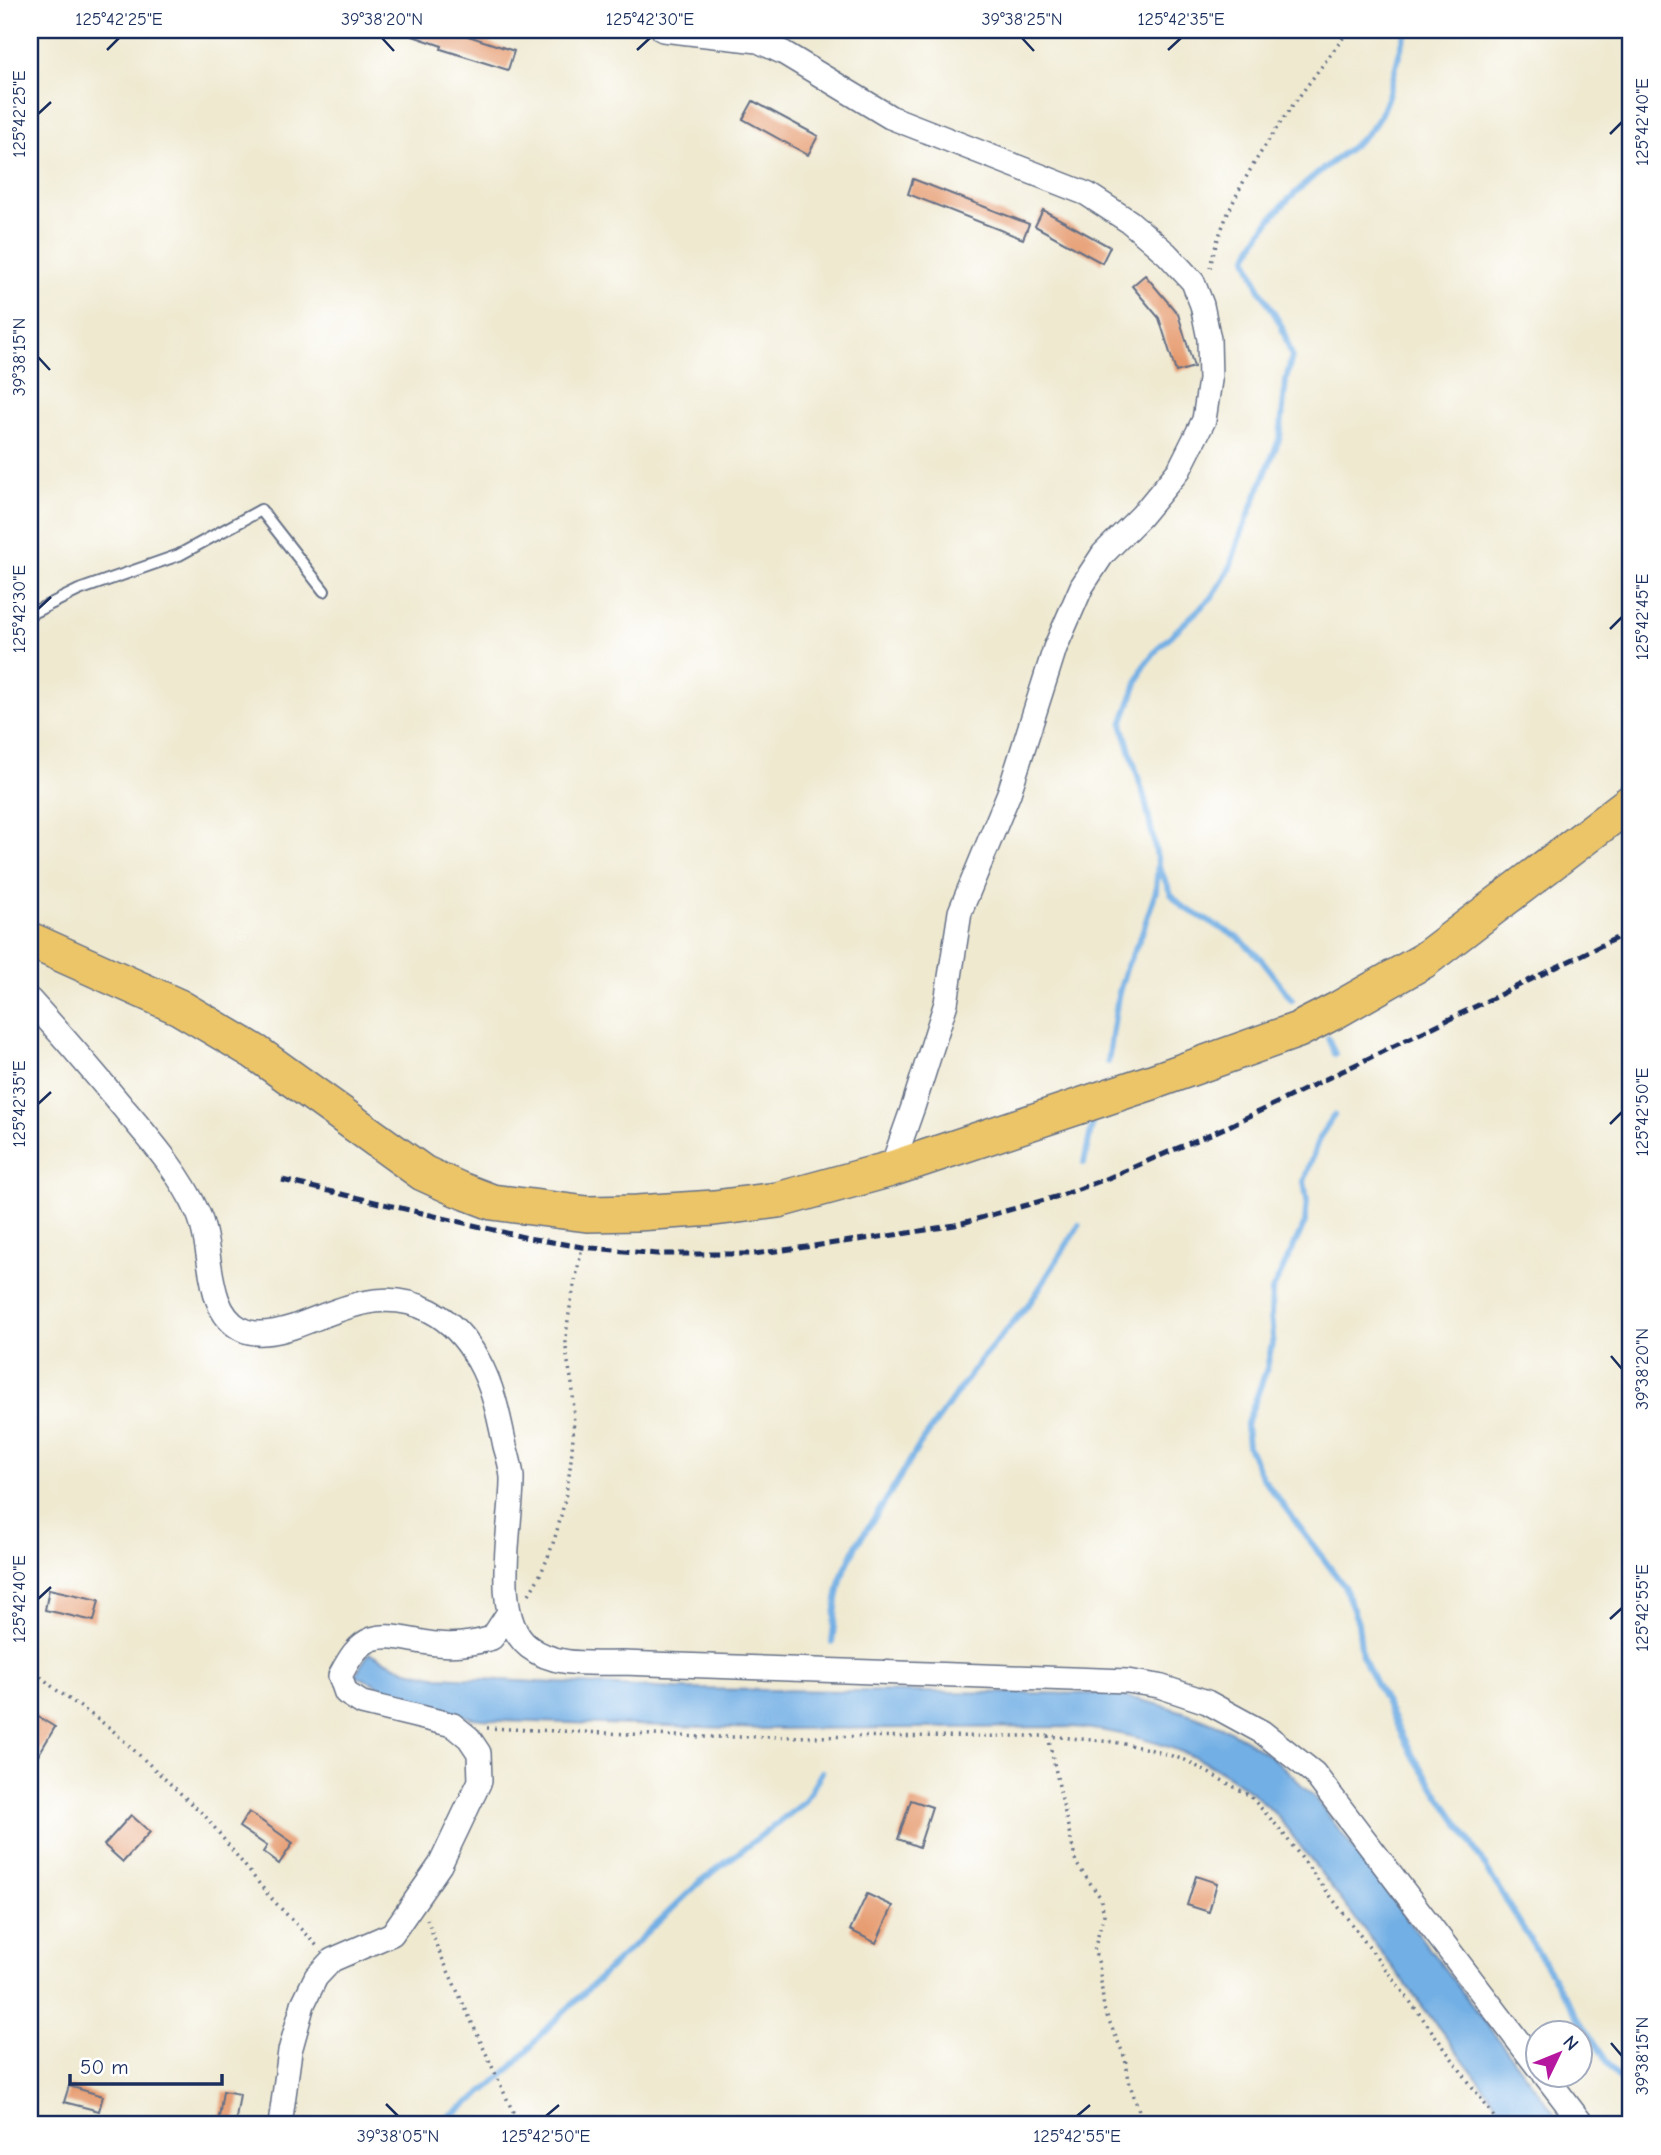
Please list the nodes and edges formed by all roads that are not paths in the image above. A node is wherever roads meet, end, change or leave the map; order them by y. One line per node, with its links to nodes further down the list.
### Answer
1 (663, 30): 7 (street)
2 (324, 592): 3 (lane)
3 (30, 614)
4 (1631, 802): 7 (main road)
5 (30, 940): 7 (main road)
6 (30, 1000): 8 (street)
7 (891, 1169)
8 (509, 1612): 9 (street); 11 (street)
9 (1524, 2049)
10 (1555, 2088): 12 (street)
11 (280, 2125)
12 (1583, 2125)

